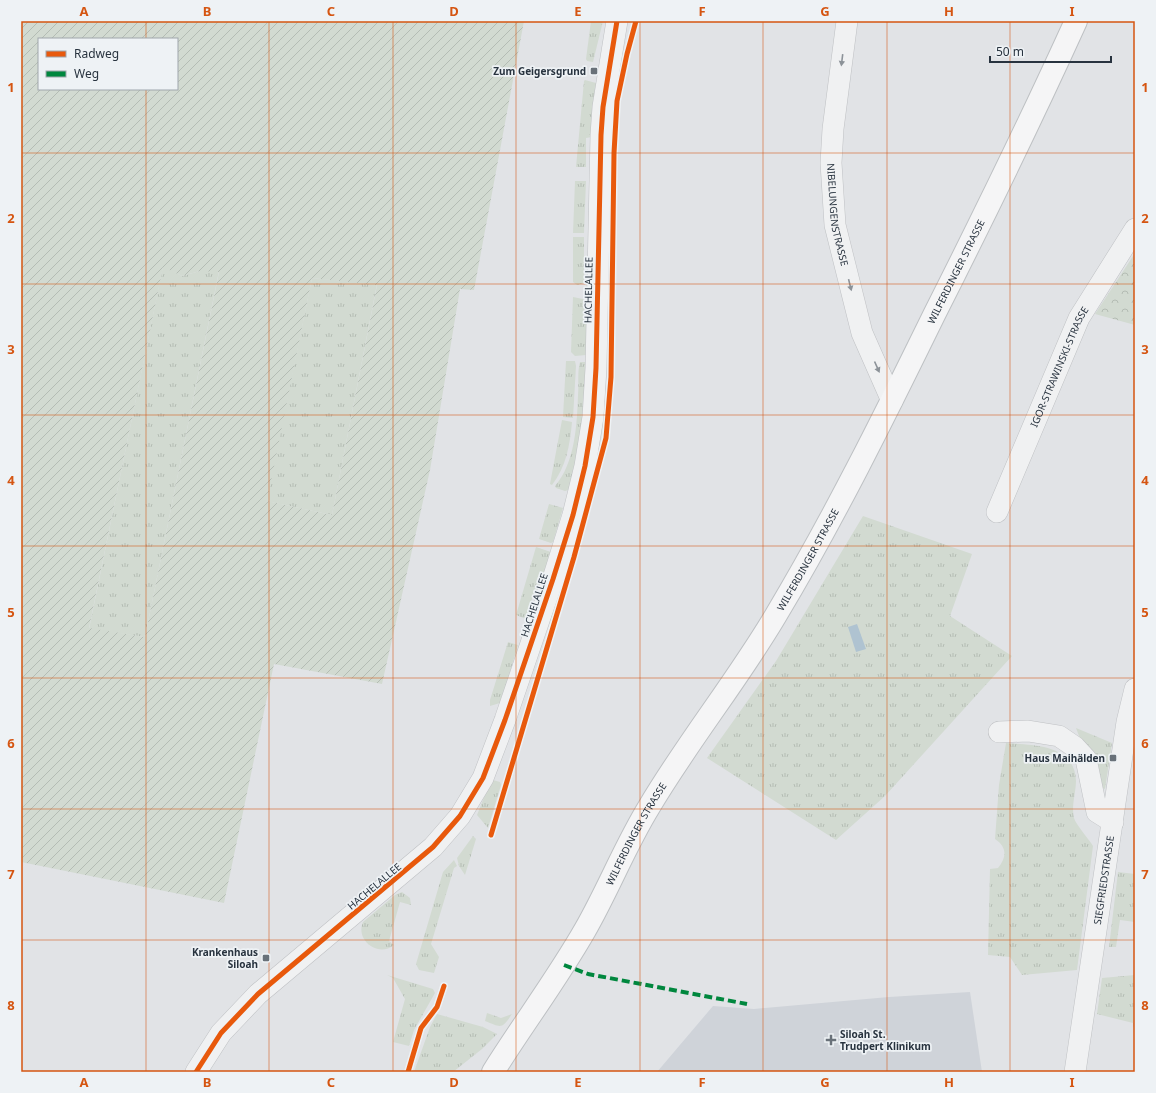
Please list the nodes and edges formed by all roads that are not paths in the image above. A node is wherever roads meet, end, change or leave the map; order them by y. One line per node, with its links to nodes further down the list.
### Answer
1 (617, 21): 10 (street, HACHELALLEE)
2 (847, 21): 5 (street, NIBELUNGENSTRASSE, one-way to 5)
3 (1076, 21): 5 (main road, WILFERDINGER STRASSE)
4 (1135, 229): 6 (street, IGOR-STRAWINSKI-STRASSE)
5 (892, 401): 11 (main road, WILFERDINGER STRASSE)
6 (997, 512)
7 (1135, 688): 9 (street, SIEGFRIEDSTRASSE)
8 (998, 732): 9 (street)
9 (1113, 822): 12 (street, SIEGFRIEDSTRASSE)
10 (196, 1072)
11 (493, 1072)
12 (1075, 1072)

